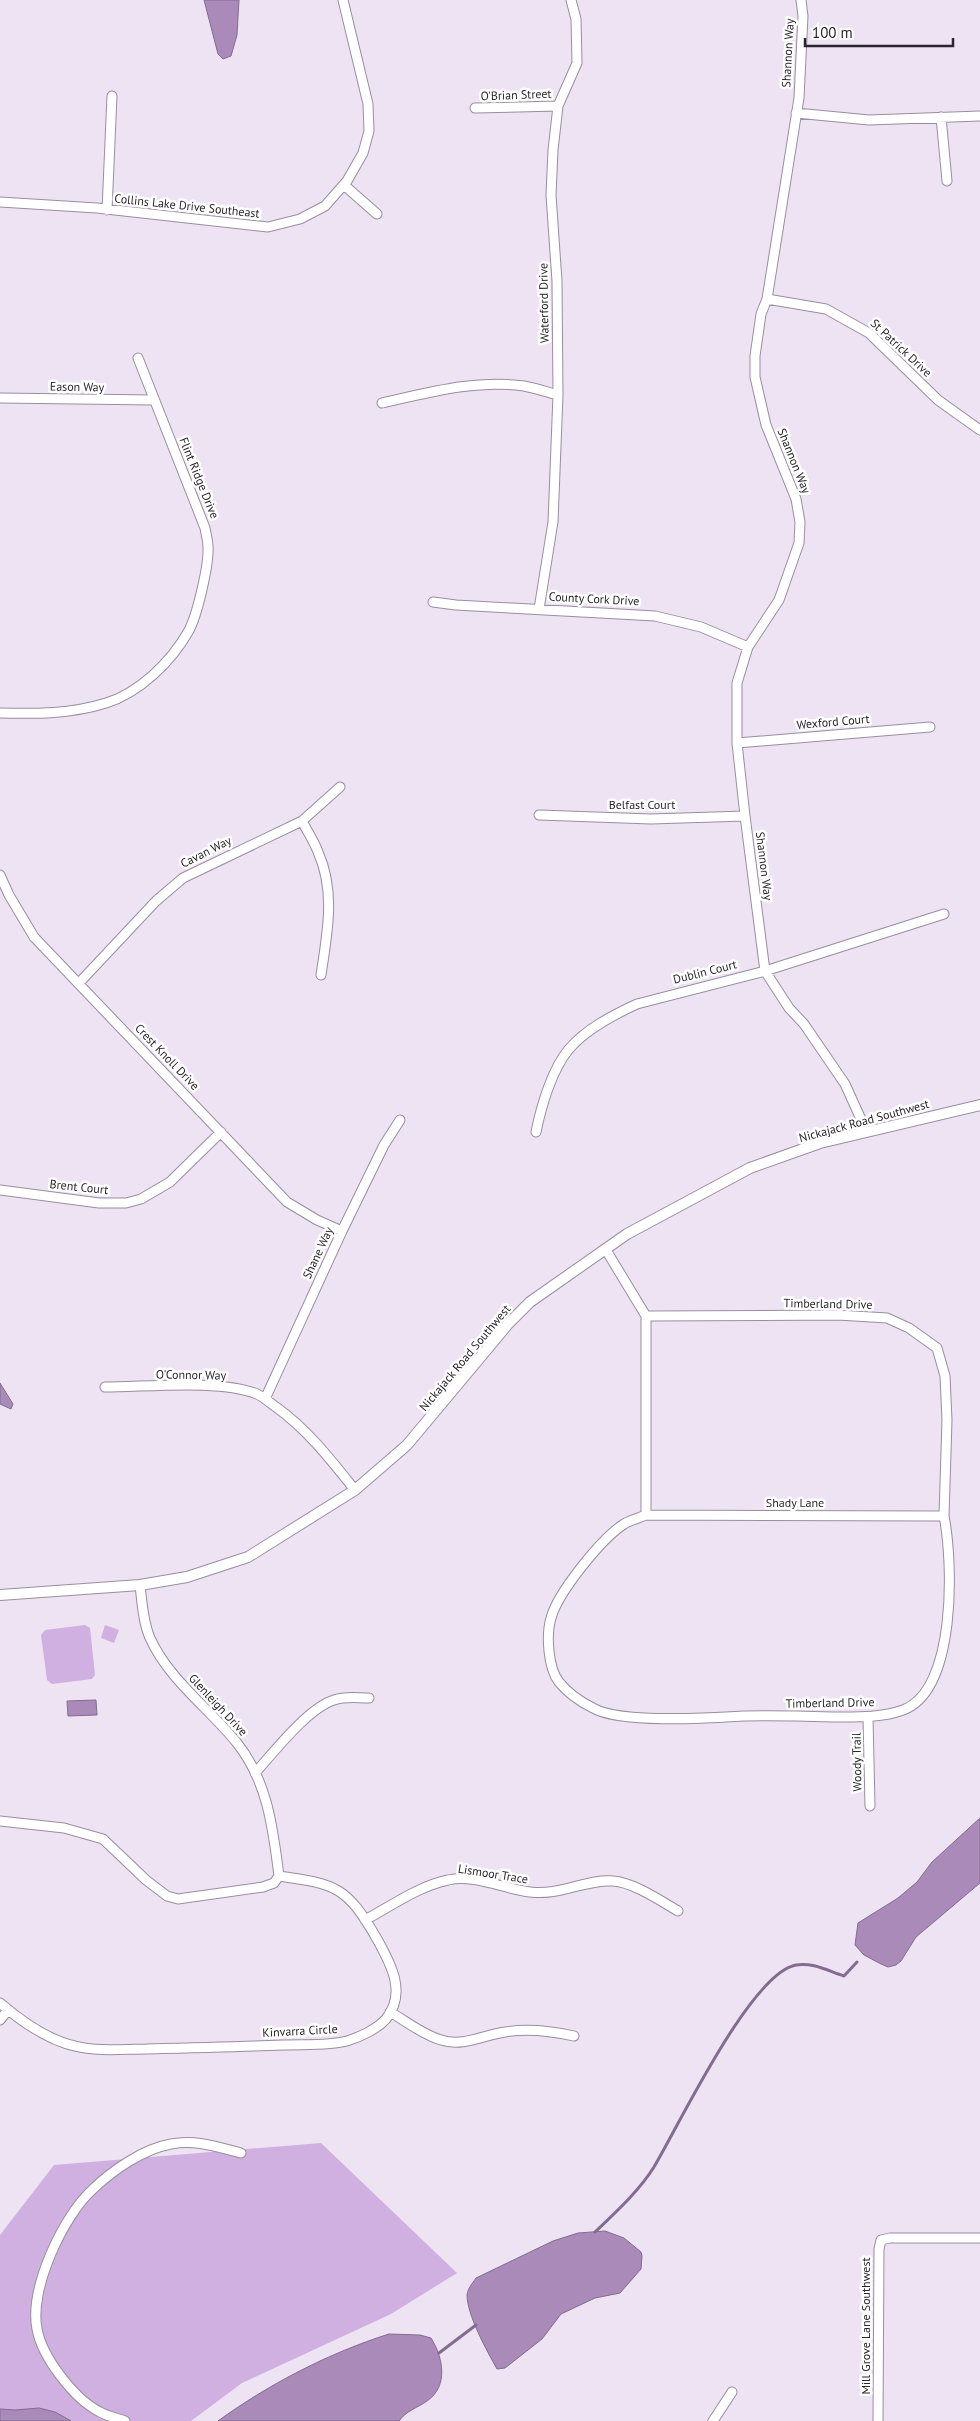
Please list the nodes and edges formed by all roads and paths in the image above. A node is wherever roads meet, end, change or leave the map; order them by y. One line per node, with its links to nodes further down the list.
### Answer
1 (342, 0): 11 (street, Collins Lake Drive Southeast)
2 (571, 0): 5 (street, Waterford Drive)
3 (801, 0): 7 (street, Shannon Way)
4 (112, 96): 13 (street)
5 (558, 106): 6 (street, O'Brian Street); 17 (street, Waterford Drive)
6 (475, 108)
7 (796, 113): 9 (street); 15 (street, Shannon Way)
8 (980, 116): 9 (street)
9 (941, 117): 10 (street)
10 (947, 181)
11 (344, 185): 13 (street, Collins Lake Drive Southeast); 14 (street)
12 (0, 202): 13 (street, Collins Lake Drive Southeast)
13 (107, 210)
14 (377, 214)
15 (767, 299): 21 (street, St Patrick Drive); 24 (street, Shannon Way)
16 (138, 358): 19 (street, Flint Ridge Drive)
17 (558, 395): 20 (street); 23 (street, Waterford Drive)
18 (0, 398): 19 (street, Eason Way)
19 (154, 400): 25 (street, Flint Ridge Drive)
20 (382, 403)
21 (980, 430)
22 (433, 602): 23 (street, County Cork Drive)
23 (539, 609): 24 (street, County Cork Drive)
24 (748, 647): 27 (street, Shannon Way)
25 (0, 713)
26 (930, 726): 27 (street, Wexford Court)
27 (737, 742): 30 (street, Shannon Way)
28 (340, 787): 31 (street, Cavan Way)
29 (539, 815): 30 (street, Belfast Court)
30 (745, 816): 34 (street, Shannon Way)
31 (302, 821): 35 (street); 36 (street, Cavan Way)
32 (0, 875): 36 (street, Crest Knoll Drive)
33 (944, 914): 34 (street, Dublin Court)
34 (765, 970): 39 (street, Shannon Way); 41 (street, Dublin Court)
35 (321, 975)
36 (79, 983): 40 (street, Crest Knoll Drive)
37 (980, 1105): 39 (street, Nickajack Road Southwest)
38 (400, 1120): 43 (street, Shane Way)
39 (863, 1131): 44 (street, Nickajack Road Southwest)
40 (221, 1132): 42 (street, Brent Court); 43 (street, Crest Knoll Drive)
41 (536, 1132)
42 (0, 1190)
43 (342, 1231): 47 (street, Shane Way)
44 (606, 1250): 45 (street); 48 (street, Nickajack Road Southwest)
45 (646, 1316): 49 (street); 50 (street, Timberland Drive)
46 (105, 1387): 47 (street, O'Connor Way)
47 (265, 1399): 48 (street, O'Connor Way)
48 (356, 1490): 51 (street, Nickajack Road Southwest)
49 (646, 1515): 50 (street, Shady Lane); 54 (street, Timberland Drive)
50 (944, 1516): 54 (street, Timberland Drive)
51 (140, 1585): 52 (street, Nickajack Road Southwest); 55 (street, Glenleigh Drive)
52 (0, 1595)
53 (369, 1698): 55 (street)
54 (868, 1717): 56 (street, Woody Trail)
55 (255, 1773): 58 (street, Glenleigh Drive)
56 (870, 1806)
57 (0, 1821): 58 (street)
58 (279, 1876): 60 (street)
59 (678, 1912): 60 (street, Lismoor Trace)
60 (366, 1920): 63 (street)
61 (0, 2003): 62 (street, Kinvarra Circle)
62 (8, 2010): 63 (street, Kinvarra Circle); 64 (street)
63 (390, 2012): 65 (street)
64 (0, 2020)
65 (574, 2036)
66 (242, 2153): 69 (street)
67 (980, 2238): 71 (street, Mill Grove Lane Southwest)
68 (732, 2392): 70 (street)
69 (124, 2421)
70 (713, 2421)
71 (878, 2421)

